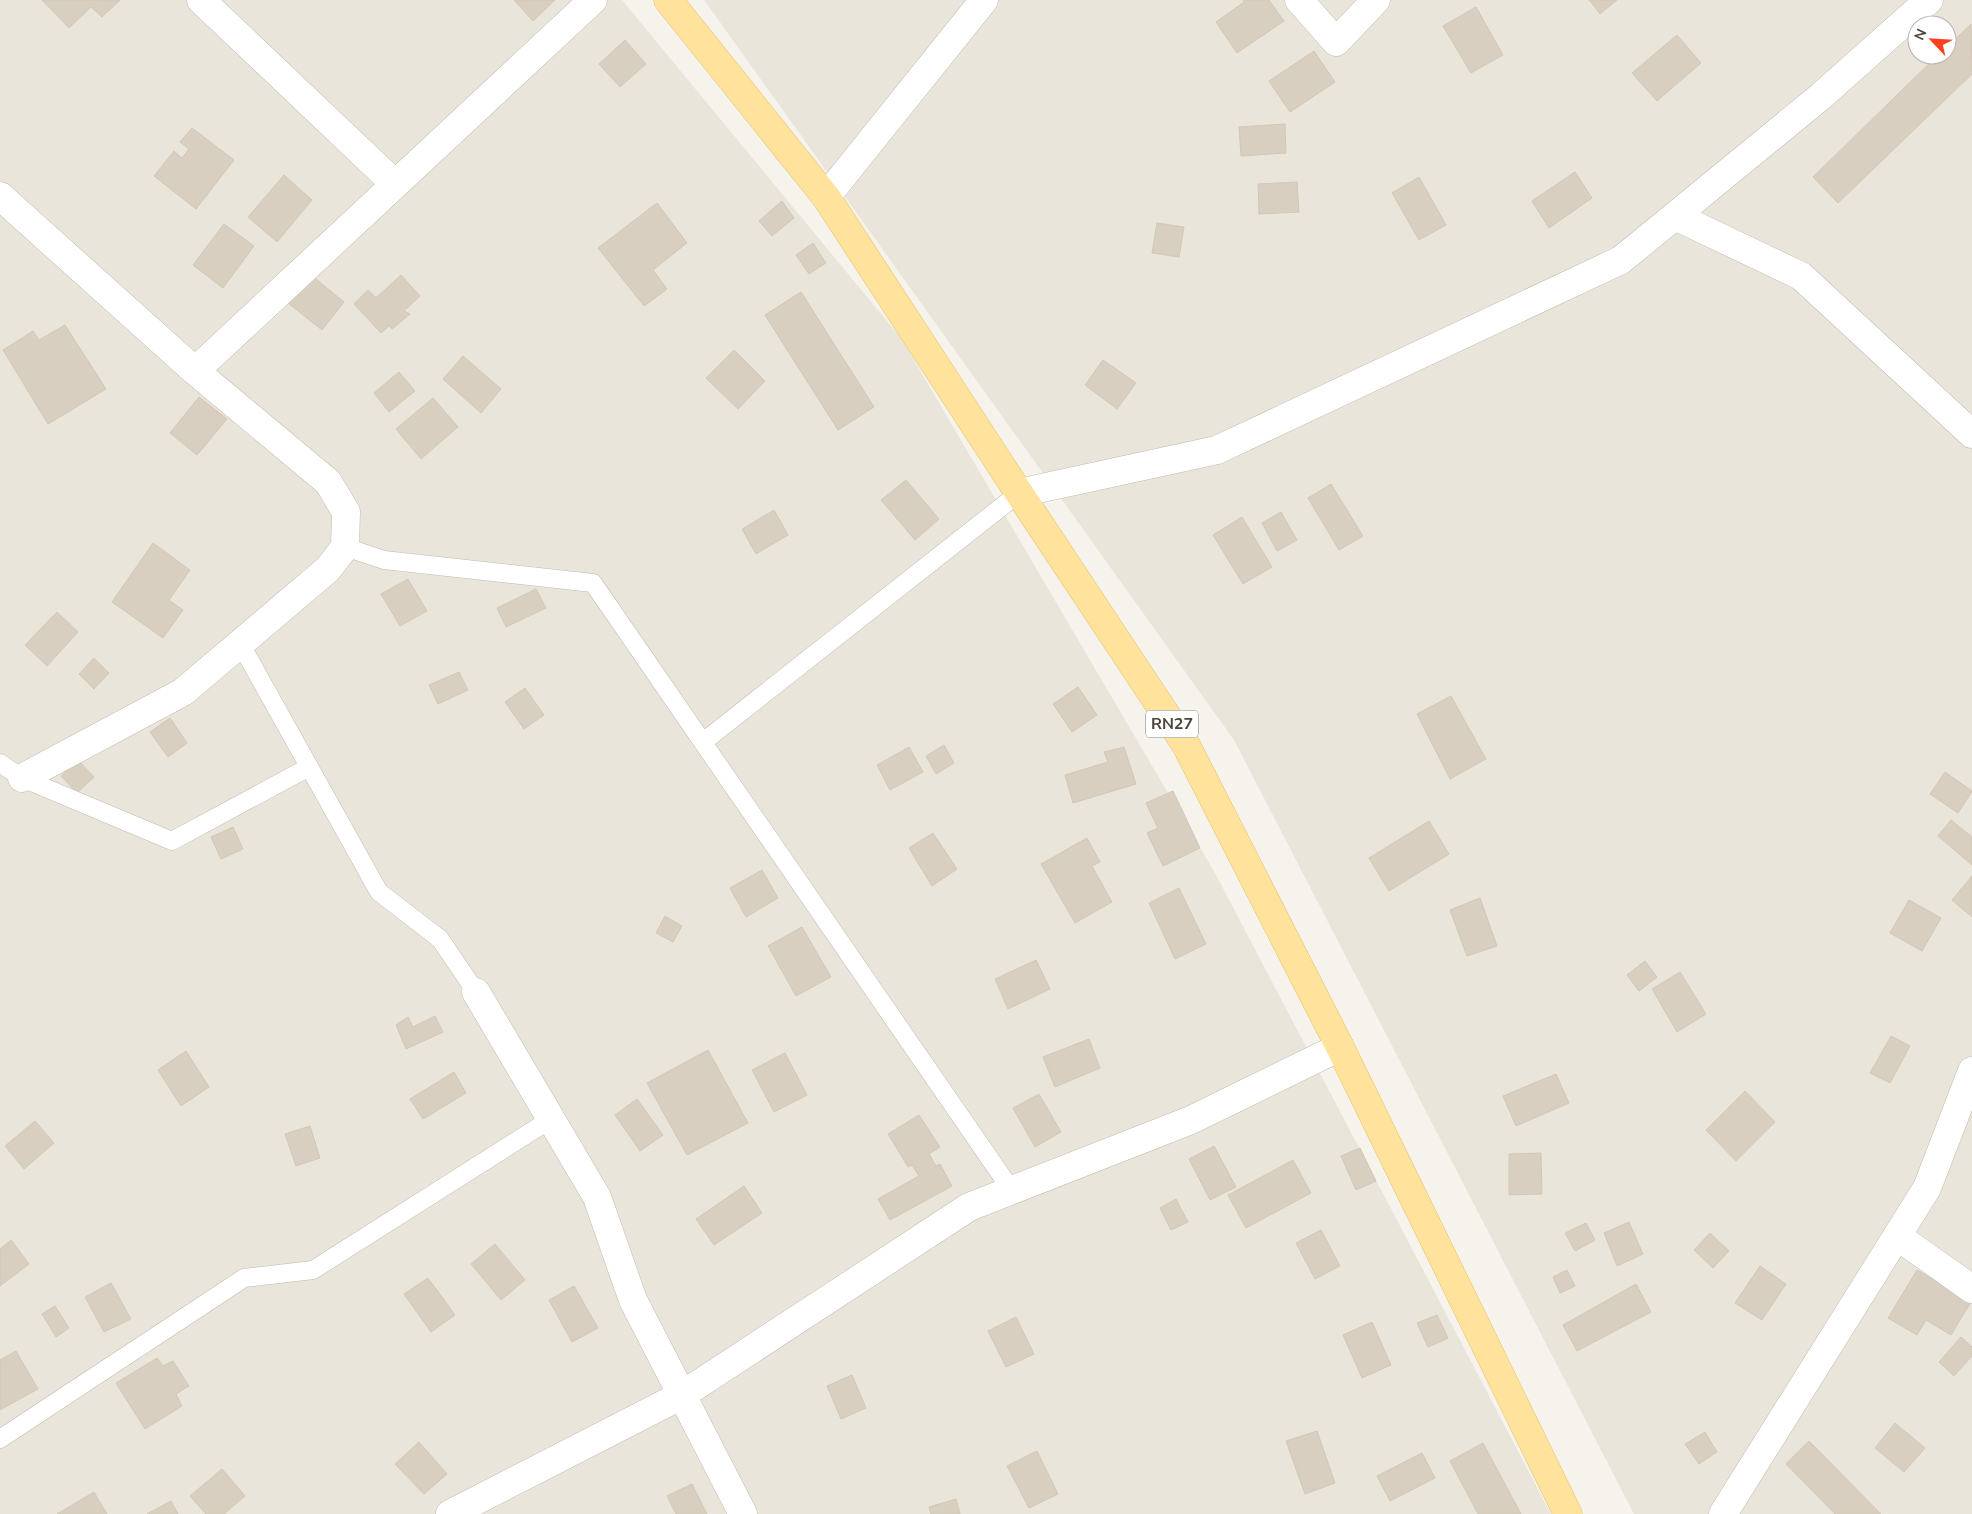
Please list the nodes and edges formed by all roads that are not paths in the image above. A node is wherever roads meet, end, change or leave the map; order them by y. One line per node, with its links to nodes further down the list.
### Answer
1 (201, 0): 8 (street)
2 (593, 0): 8 (street)
3 (668, 0): 10 (main road, RN27)
4 (984, 0): 10 (street)
5 (1299, 0): 6 (street)
6 (1376, 0)
7 (1929, 0): 11 (street)
8 (395, 184): 12 (street)
9 (0, 196): 12 (street)
10 (826, 197): 14 (main road, RN27)
11 (1675, 216): 13 (street); 14 (street)
12 (195, 371): 15 (street)
13 (1972, 434)
14 (1018, 493): 17 (lane); 21 (main road, RN27)
15 (345, 547): 16 (street); 17 (lane)
16 (240, 643): 18 (lane); 19 (street)
17 (702, 742): 24 (lane)
18 (309, 767): 19 (lane); 20 (lane)
19 (11, 771)
20 (476, 992): 23 (street)
21 (1340, 1047): 24 (street); 31 (main road, RN27)
22 (1972, 1071): 25 (street)
23 (551, 1119): 27 (street); 28 (lane)
24 (1012, 1190): 27 (street)
25 (1897, 1236): 26 (street); 32 (street)
26 (1972, 1289)
27 (682, 1395): 29 (street); 30 (street)
28 (0, 1439)
29 (450, 1514)
30 (743, 1514)
31 (1568, 1514)
32 (1723, 1514)

